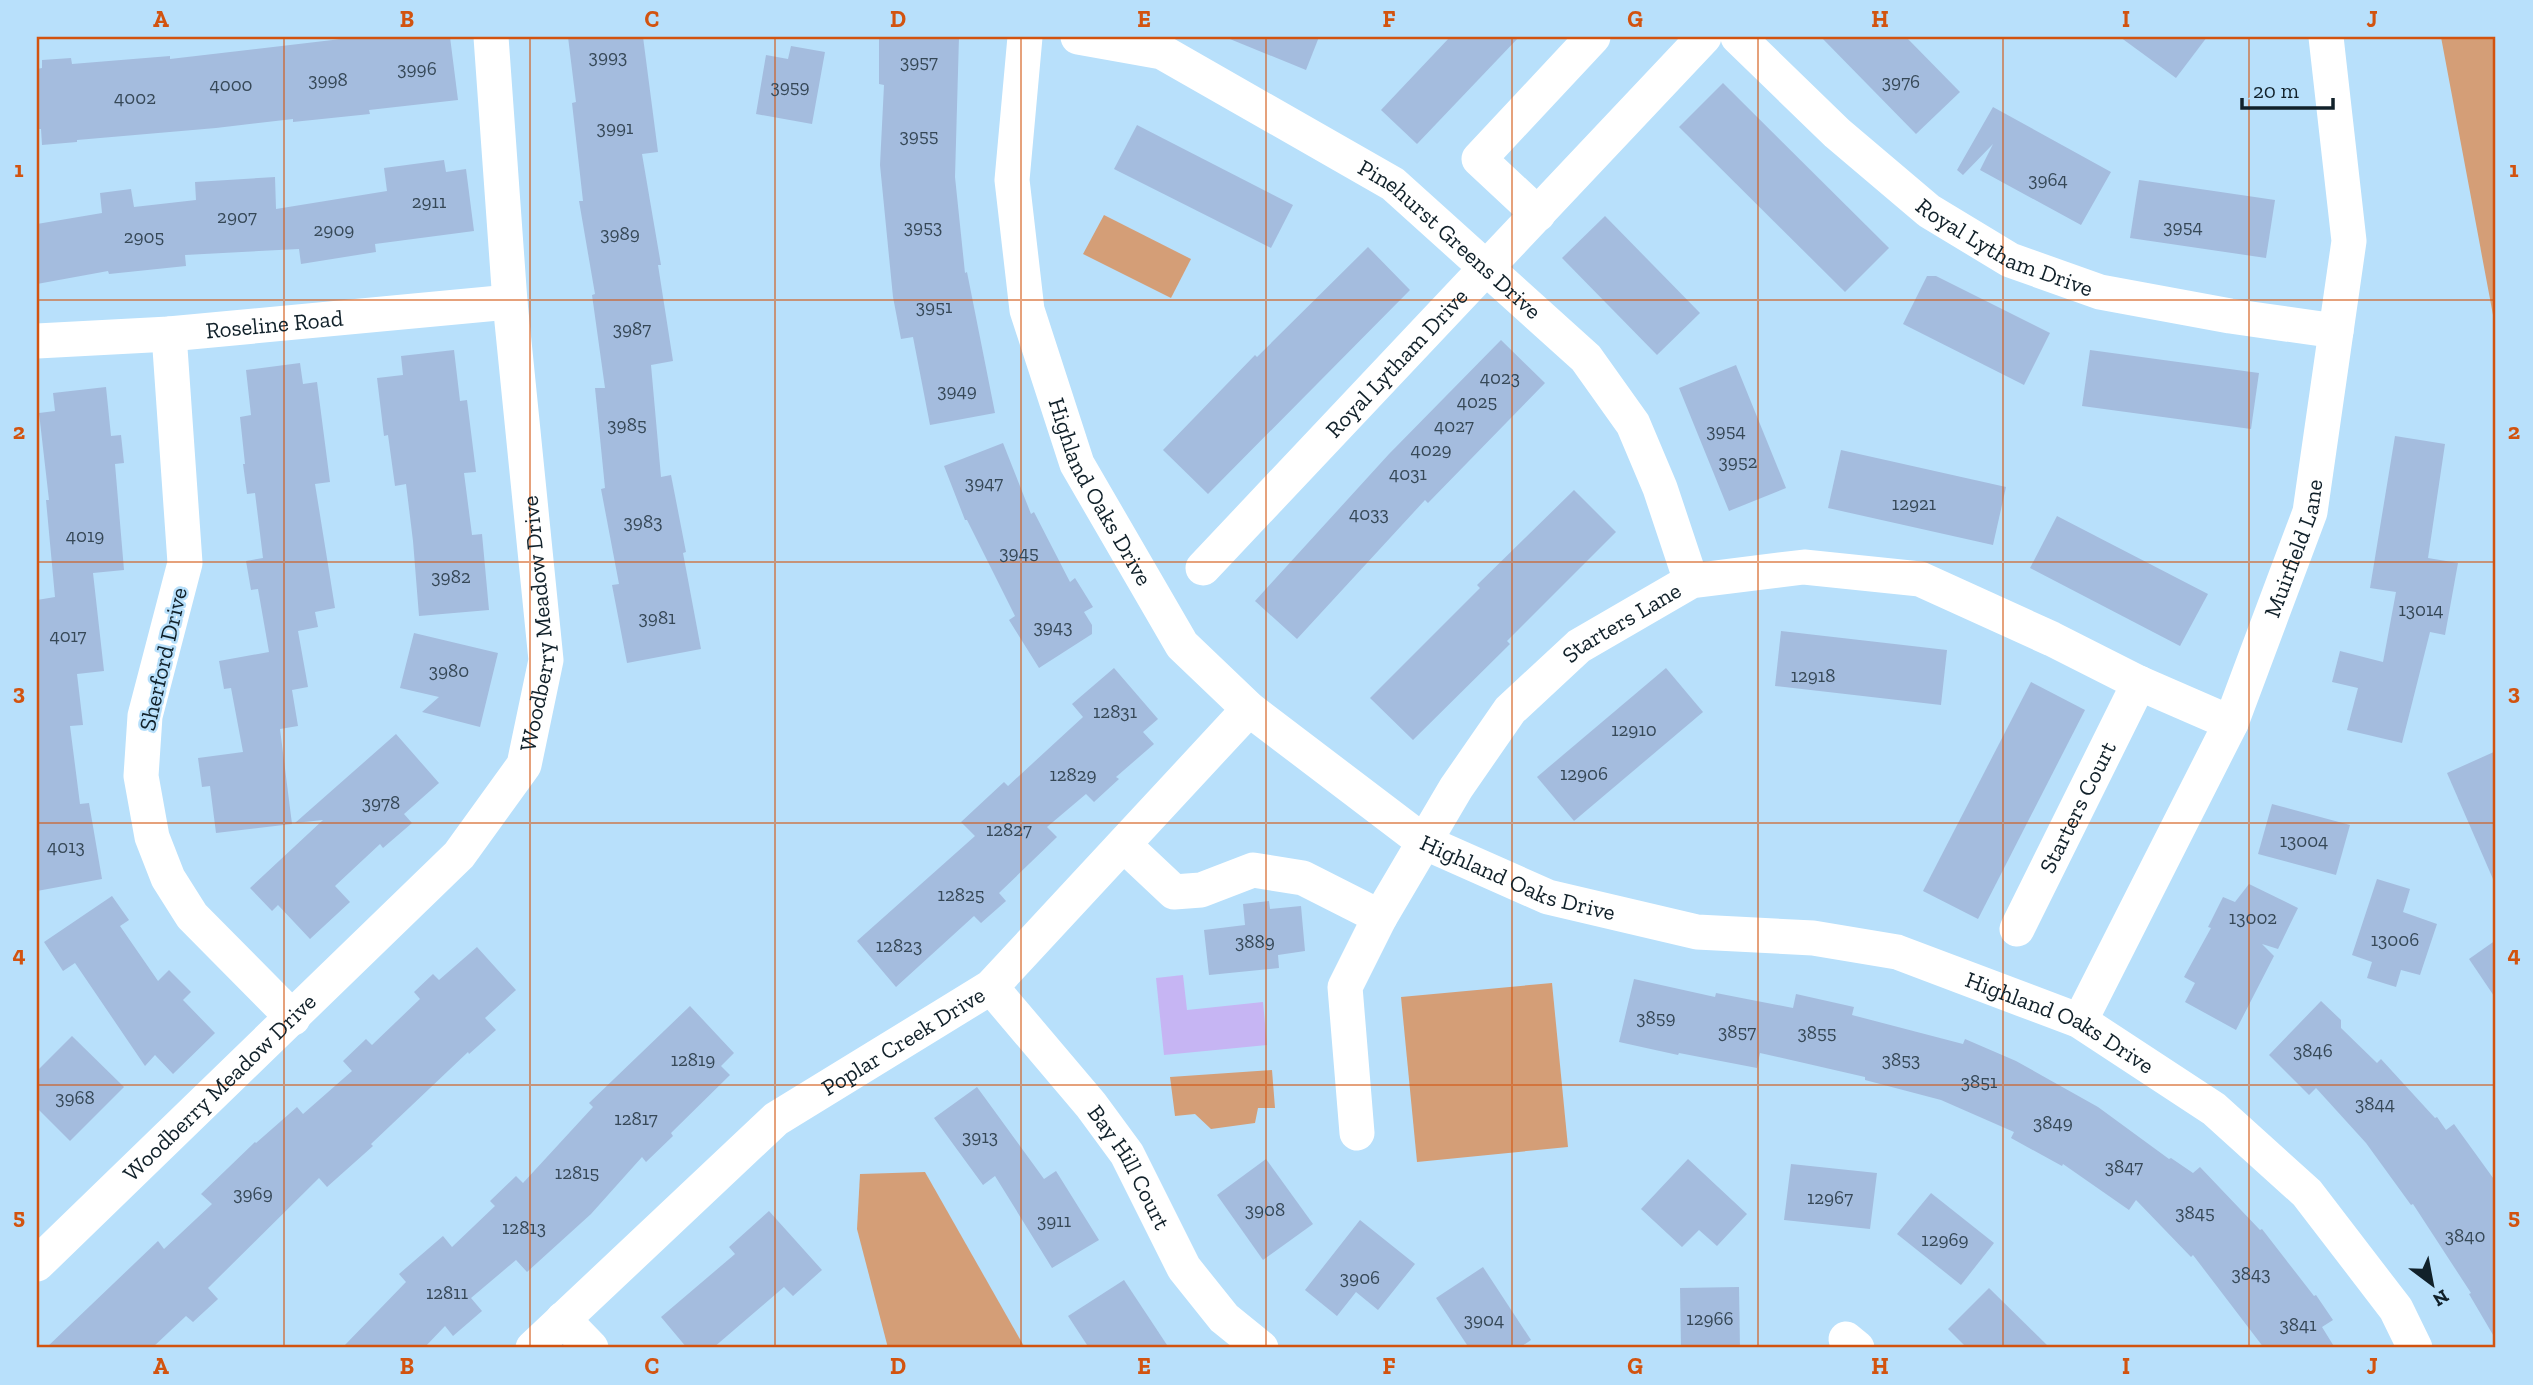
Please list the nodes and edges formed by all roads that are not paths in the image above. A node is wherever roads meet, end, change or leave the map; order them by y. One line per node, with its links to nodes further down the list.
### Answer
1 (491, 37): 11 (street, Woodberry Meadow Drive)
2 (1025, 37): 18 (street, Highland Oaks Drive)
3 (1078, 37): 8 (street, Pinehurst Greens Drive)
4 (1593, 37): 9 (street)
5 (1704, 37): 9 (street, Royal Lytham Drive)
6 (1738, 37): 12 (street, Royal Lytham Drive)
7 (2326, 37): 12 (street, Muirfield Lane)
8 (1165, 44): 10 (street, Pinehurst Greens Drive)
9 (1538, 214): 10 (street, Royal Lytham Drive)
10 (1486, 269): 15 (street, Royal Lytham Drive); 16 (street, Pinehurst Greens Drive)
11 (510, 302): 13 (street, Roseline Road); 25 (street, Woodberry Meadow Drive)
12 (2336, 331): 19 (street, Muirfield Lane)
13 (169, 334): 14 (street, Roseline Road); 25 (street, Sherford Drive)
14 (37, 341)
15 (1203, 568)
16 (1691, 581): 17 (street, Starters Lane); 20 (street, Starters Lane)
17 (2139, 683): 19 (street, Starters Lane); 23 (street, Starters Court)
18 (1249, 709): 20 (street, Highland Oaks Drive); 21 (street, Poplar Creek Drive)
19 (2231, 723): 26 (street, Muirfield Lane)
20 (1424, 842): 22 (street, Starters Lane); 26 (street, Highland Oaks Drive)
21 (1124, 845): 22 (street); 24 (street, Poplar Creek Drive)
22 (1380, 917): 27 (street, Starters Lane)
23 (2017, 929)
24 (991, 986): 29 (street, Poplar Creek Drive); 32 (street, Bay Hill Court)
25 (293, 1017): 28 (street, Woodberry Meadow Drive)
26 (2080, 1021): 33 (street, Highland Oaks Drive)
27 (1357, 1133)
28 (37, 1264)
29 (563, 1319): 30 (street, Poplar Creek Drive); 31 (street)
30 (533, 1348)
31 (591, 1348)
32 (1261, 1348)
33 (2416, 1348)

